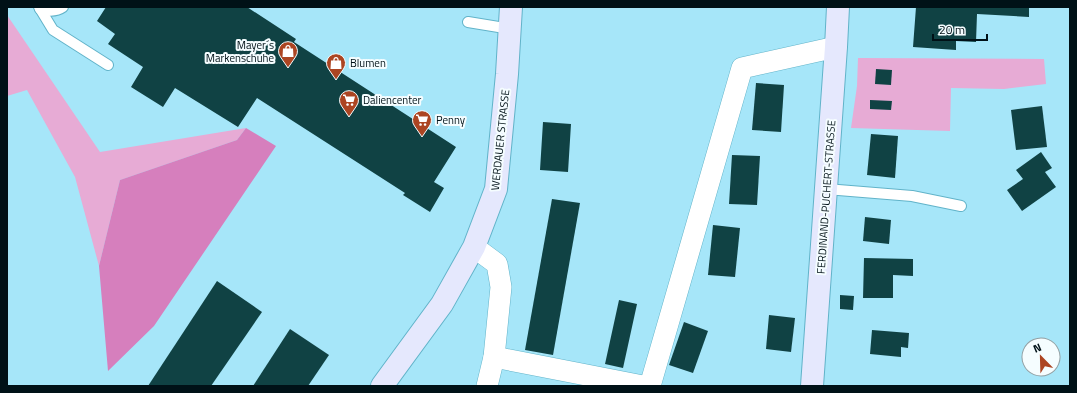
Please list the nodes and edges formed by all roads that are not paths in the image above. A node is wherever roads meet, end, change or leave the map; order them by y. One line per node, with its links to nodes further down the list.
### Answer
1 (62, 7): 4 (lane)
2 (511, 7): 6 (main road, WERDAUER STRASSE)
3 (838, 7): 7 (main road, FERDINAND-PUCHERT-STRASSE)
4 (39, 8): 8 (lane)
5 (468, 22): 6 (lane)
6 (510, 29): 11 (main road, WERDAUER STRASSE)
7 (836, 47): 9 (main road, FERDINAND-PUCHERT-STRASSE); 16 (street)
8 (108, 65)
9 (826, 189): 10 (lane); 17 (main road, FERDINAND-PUCHERT-STRASSE)
10 (961, 206)
11 (474, 247): 12 (street); 13 (main road, WERDAUER STRASSE)
12 (494, 357): 14 (street); 15 (street)
13 (382, 386)
14 (486, 386)
15 (643, 386)
16 (650, 386)
17 (812, 386)

